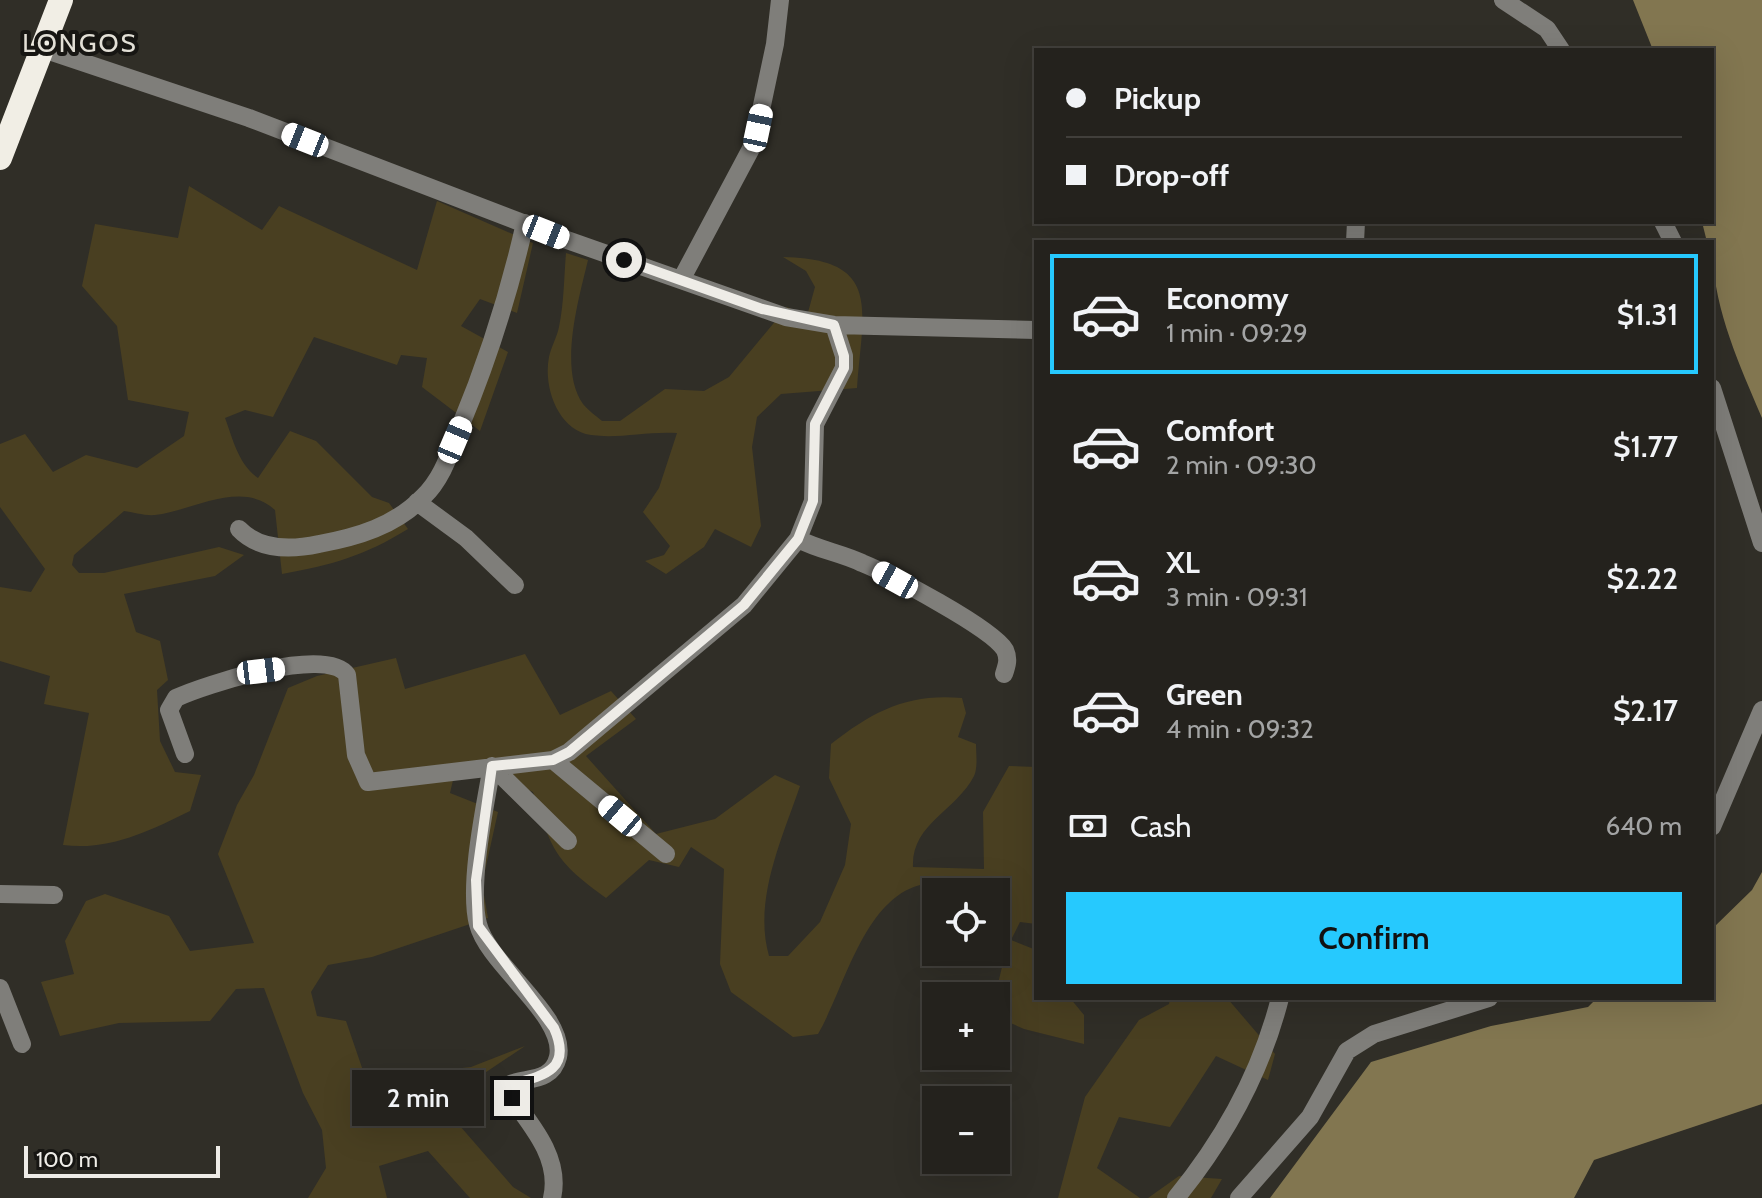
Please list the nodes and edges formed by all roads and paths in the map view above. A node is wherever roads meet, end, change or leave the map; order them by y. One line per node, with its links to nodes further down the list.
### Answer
1 (61, 0): 4 (highway)
2 (780, 0): 8 (street)
3 (1503, 0): 5 (street)
4 (40, 48): 6 (highway); 7 (street)
5 (1560, 48)
6 (0, 158)
7 (525, 223): 8 (street); 12 (street)
8 (681, 280): 9 (street)
9 (834, 325): 10 (street); 14 (street)
10 (1034, 330)
11 (1714, 394): 15 (street)
12 (417, 502): 13 (street); 16 (street)
13 (239, 529)
14 (798, 539): 17 (street); 20 (street)
15 (1762, 543)
16 (515, 585)
17 (1004, 674)
18 (1762, 710): 22 (street)
19 (185, 754): 21 (street)
20 (553, 760): 21 (street); 24 (street)
21 (492, 766): 23 (street); 31 (street)
22 (1714, 822)
23 (568, 841)
24 (666, 854)
25 (0, 894): 26 (street)
26 (54, 895)
27 (0, 988): 30 (street)
28 (1279, 1000): 32 (street)
29 (1483, 1000): 33 (street)
30 (22, 1044)
31 (552, 1198)
32 (1176, 1198)
33 (1239, 1198)

